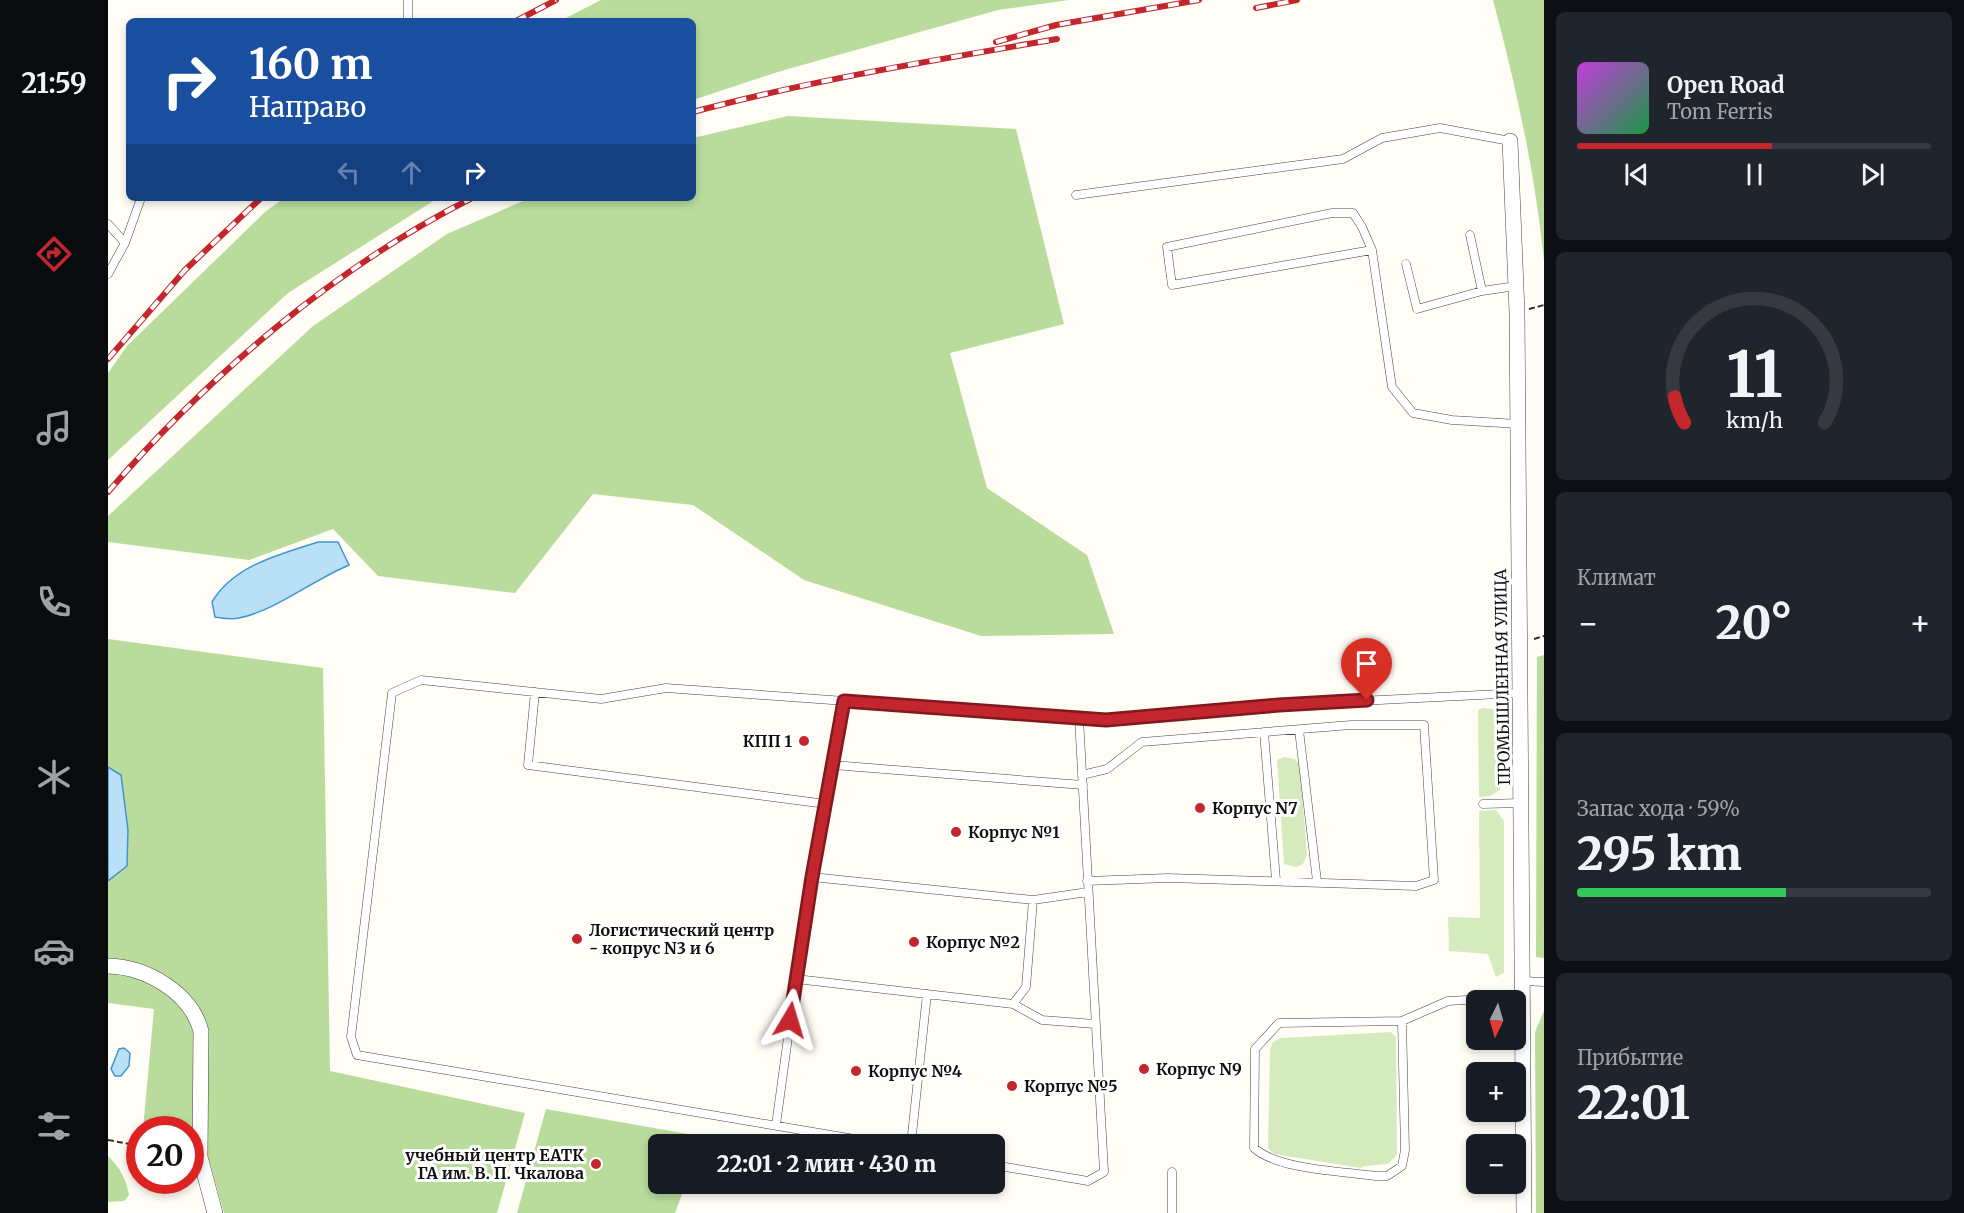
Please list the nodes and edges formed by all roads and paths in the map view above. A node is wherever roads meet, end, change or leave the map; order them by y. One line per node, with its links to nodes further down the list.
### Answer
1 (408, 0): 2 (lane)
2 (408, 18)
3 (1510, 141): 4 (lane); 12 (street, ПРОМЫШЛЕННАЯ УЛИЦА)
4 (1076, 195)
5 (140, 201): 8 (lane)
6 (108, 224): 8 (lane)
7 (1470, 235): 13 (lane)
8 (125, 243): 11 (lane)
9 (1372, 250): 9 (lane); 14 (lane)
10 (1406, 264): 13 (lane)
11 (108, 274)
12 (1516, 286): 13 (lane); 14 (street, ПРОМЫШЛЕННАЯ УЛИЦА)
13 (1482, 291)
14 (1518, 424): 16 (street, ПРОМЫШЛЕННАЯ УЛИЦА)
15 (535, 692): 17 (lane); 25 (lane); 41 (lane)
16 (1520, 693): 18 (lane); 24 (street, ПРОМЫШЛЕННАЯ УЛИЦА)
17 (844, 701): 18 (lane); 21 (lane)
18 (1079, 718): 22 (lane)
19 (1299, 729): 20 (lane); 30 (lane); 30 (lane)
20 (1264, 732): 22 (lane); 28 (lane)
21 (833, 765): 23 (lane); 25 (lane)
22 (1082, 775): 23 (lane)
23 (1083, 785): 29 (lane)
24 (1521, 803): 26 (lane); 36 (street, ПРОМЫШЛЕННАЯ УЛИЦА)
25 (826, 804): 27 (lane)
26 (1483, 804)
27 (812, 877): 32 (lane); 34 (lane)
28 (1276, 880): 29 (lane); 30 (lane)
29 (1087, 881): 31 (lane)
30 (1317, 881)
31 (1088, 892): 32 (lane); 40 (lane)
32 (1033, 900): 38 (lane)
33 (108, 966): 48 (street)
34 (796, 979): 37 (lane); 41 (lane)
35 (1544, 982): 36 (lane)
36 (1523, 989): 39 (lane); 50 (street, ПРОМЫШЛЕННАЯ УЛИЦА)
37 (927, 994): 38 (lane); 43 (lane)
38 (1013, 1004): 40 (lane)
39 (1402, 1021): 39 (lane)
40 (1095, 1024): 46 (lane)
41 (776, 1125): 42 (lane)
42 (827, 1134)
43 (912, 1134)
44 (108, 1140): 45 (path)
45 (126, 1143)
46 (1005, 1166)
47 (1172, 1172): 49 (lane)
48 (215, 1213)
49 (1172, 1213)
50 (1524, 1213)

